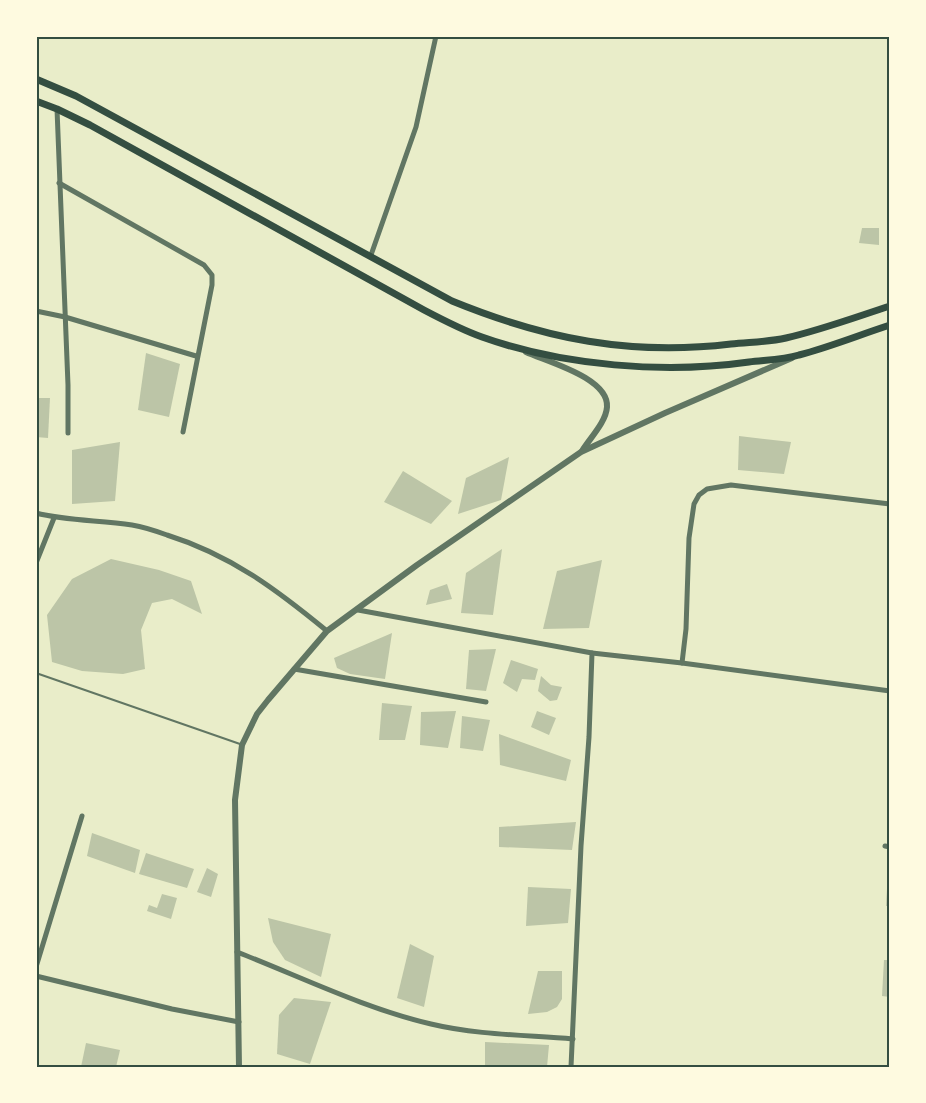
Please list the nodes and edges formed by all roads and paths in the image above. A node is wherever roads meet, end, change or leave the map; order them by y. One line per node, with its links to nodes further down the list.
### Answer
1 (436, 36): 6 (street)
2 (36, 79): 6 (main road)
3 (36, 101): 4 (main road)
4 (57, 109): 5 (street); 11 (main road)
5 (59, 183): 9 (street); 12 (street)
6 (371, 255): 7 (main road)
7 (890, 306)
8 (36, 311): 9 (street)
9 (65, 317): 12 (street); 15 (street)
10 (890, 325): 13 (main road)
11 (513, 346): 13 (main road); 16 (street)
12 (196, 356): 14 (street)
13 (798, 356): 16 (street)
14 (183, 432)
15 (68, 433)
16 (581, 452): 21 (street)
17 (890, 504): 24 (street)
18 (36, 513): 19 (street)
19 (54, 518): 20 (street); 22 (street)
20 (36, 563)
21 (358, 610): 22 (street); 23 (street)
22 (327, 631): 25 (street)
23 (592, 653): 24 (street); 35 (street)
24 (682, 663): 27 (street)
25 (294, 669): 28 (street); 29 (street)
26 (36, 673): 29 (lane)
27 (890, 691)
28 (486, 702)
29 (242, 744): 31 (street)
30 (82, 816): 32 (street)
31 (237, 952): 34 (street); 35 (street)
32 (36, 967)
33 (36, 976): 34 (street)
34 (238, 1022): 36 (street)
35 (573, 1039): 37 (street)
36 (239, 1067)
37 (571, 1067)

